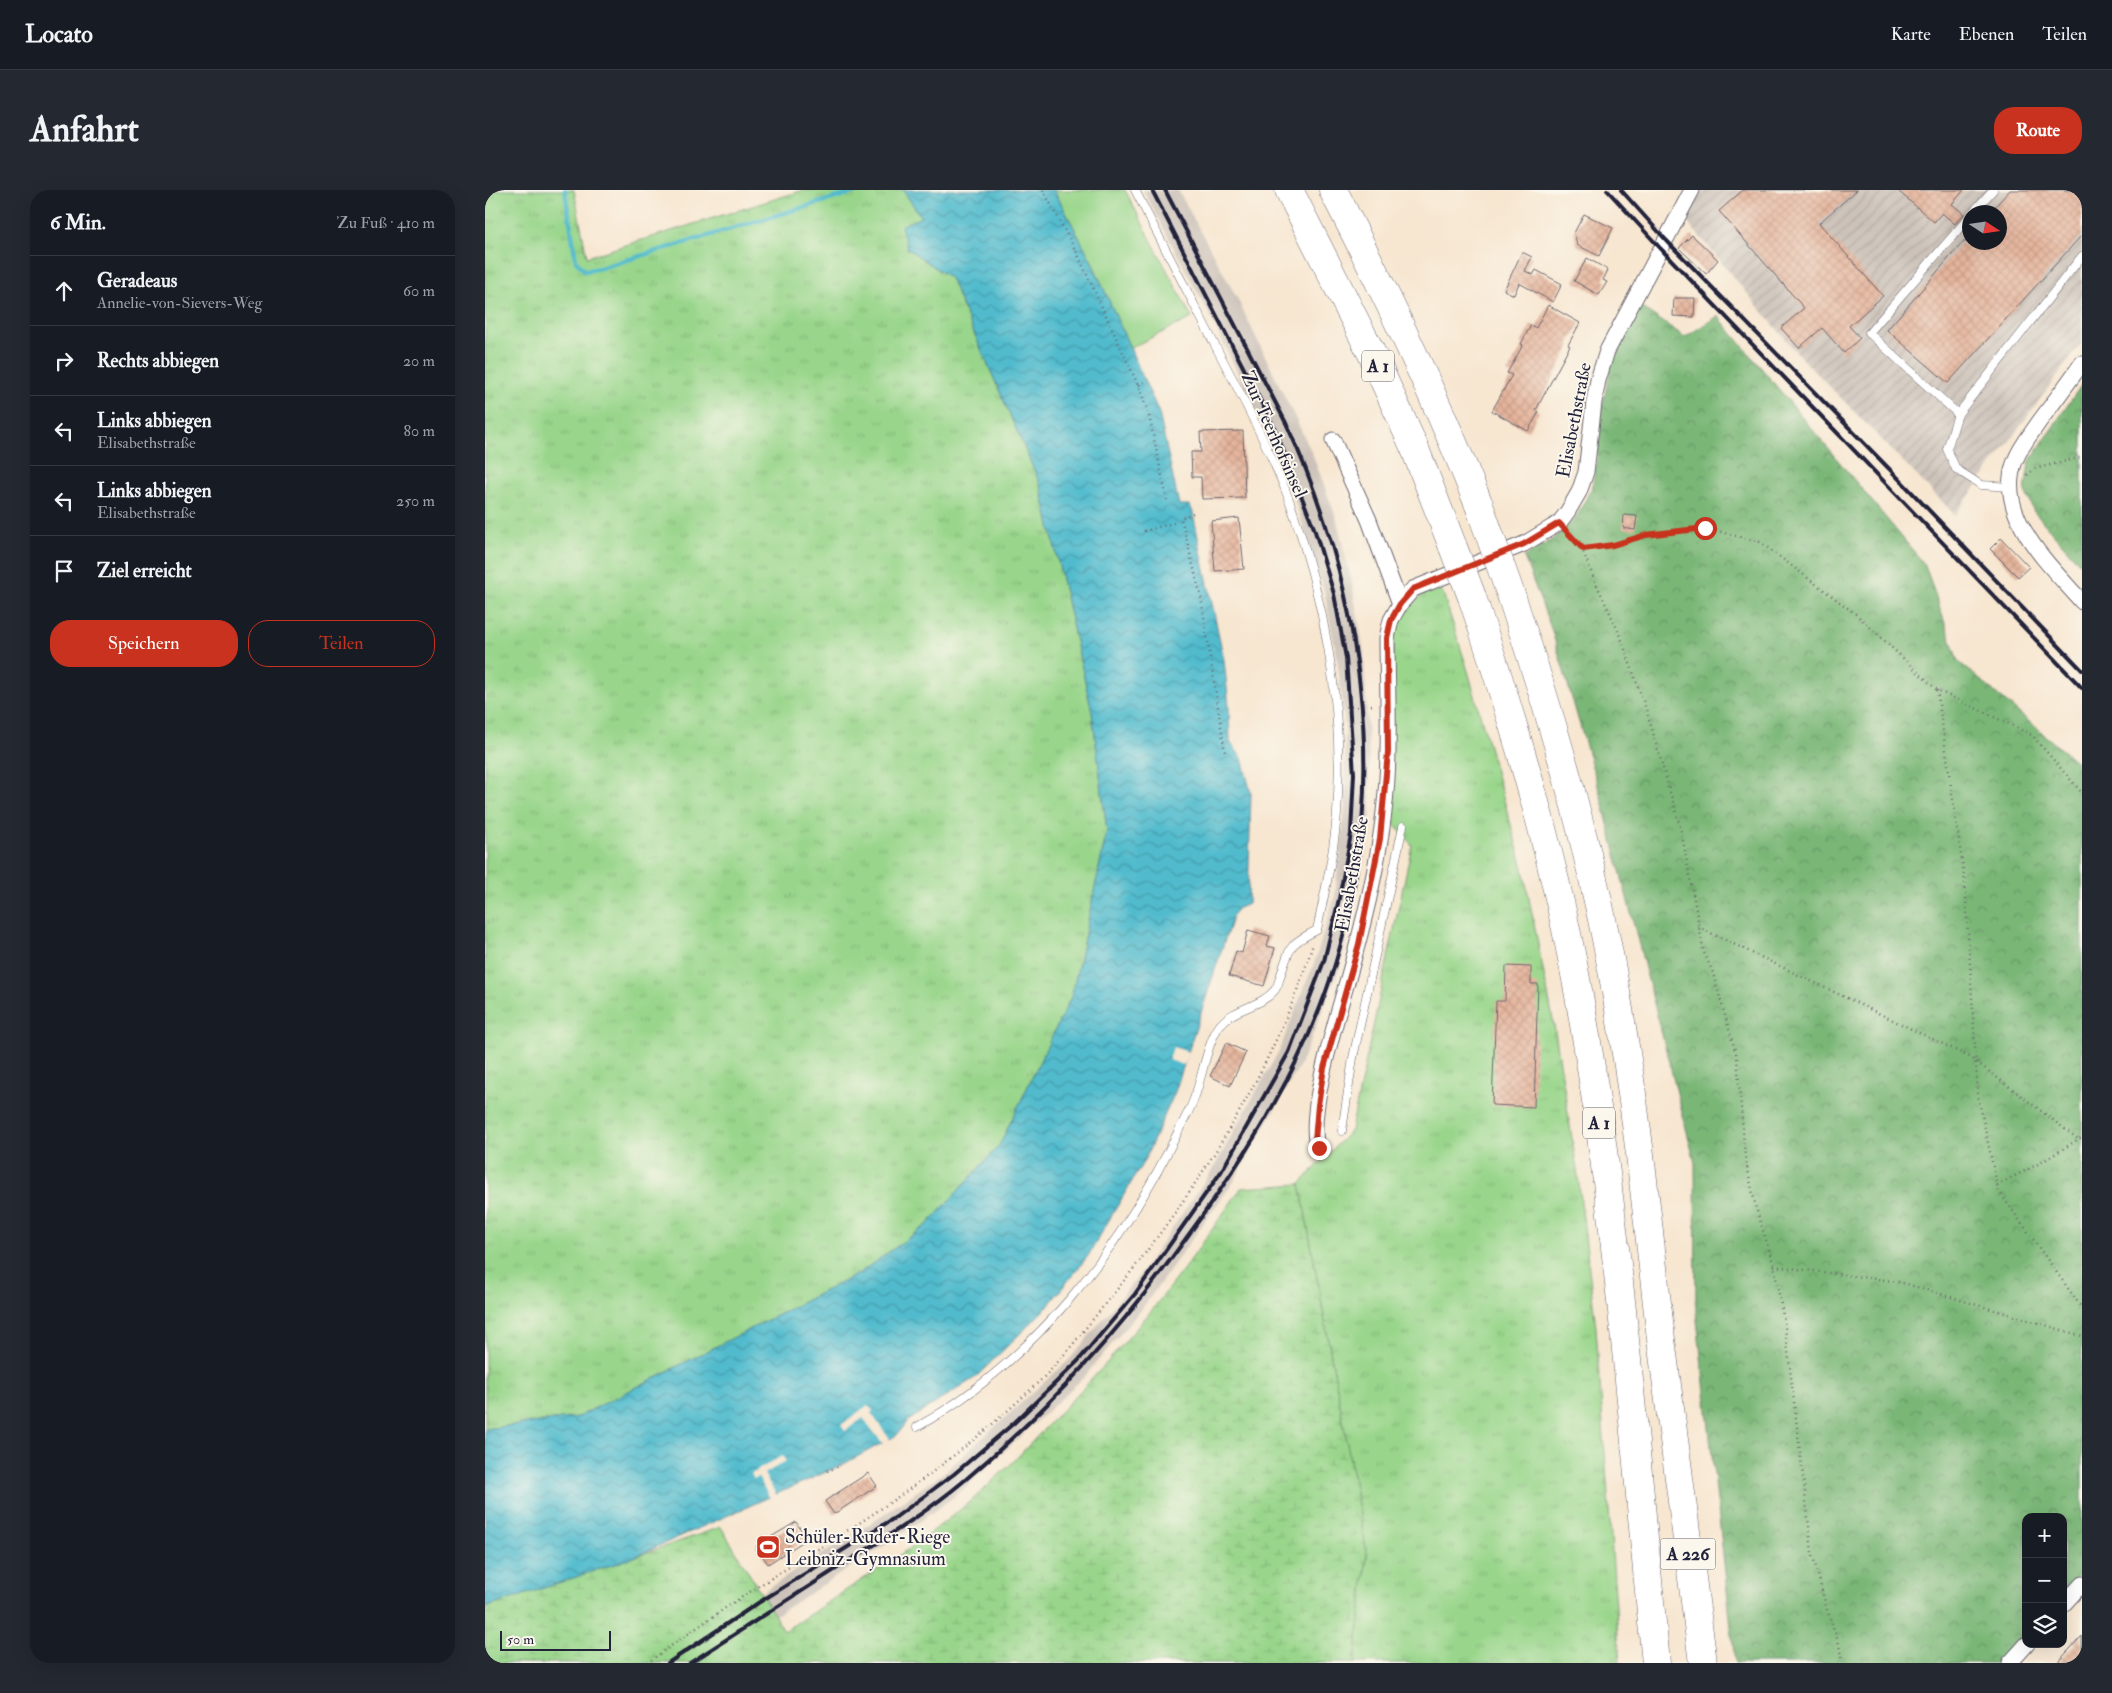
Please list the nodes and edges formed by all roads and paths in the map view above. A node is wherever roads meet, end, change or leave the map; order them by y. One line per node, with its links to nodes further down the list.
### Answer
1 (1043, 190): 12 (path)
2 (1135, 190): 27 (lane, Zur Teerhofsinsel)
3 (1289, 190): 48 (highway, A 1, bridge)
4 (1333, 190): 42 (highway, A 1, bridge)
5 (1692, 190): 20 (street, Elisabethstraße)
6 (1993, 190): 7 (lane)
7 (1979, 205)
8 (1962, 225): 13 (lane)
9 (2082, 256): 13 (lane)
10 (2082, 363): 16 (street)
11 (1147, 381): 12 (path)
12 (1138, 385): 17 (path)
13 (1958, 414): 16 (lane)
14 (1333, 440): 24 (street)
15 (2082, 457): 16 (path)
16 (2009, 487): 23 (street)
17 (1167, 500)
18 (1193, 514): 28 (path)
19 (1177, 522): 21 (path)
20 (1559, 523): 22 (path); 24 (street, Elisabethstraße)
21 (1144, 531)
22 (1583, 549): 25 (path); 31 (path)
23 (2082, 602)
24 (1400, 604): 26 (street, Elisabethstraße)
25 (1937, 690): 29 (path); 32 (path)
26 (1387, 704): 27 (path); 36 (street, Elisabethstraße)
27 (1335, 708): 41 (lane, Zur Teerhofsinsel)
28 (1225, 752)
29 (2082, 793)
30 (1403, 826): 33 (lane)
31 (1698, 927): 32 (path); 38 (path)
32 (1975, 1061): 35 (path); 37 (path)
33 (1342, 1131)
34 (2082, 1137): 35 (path)
35 (2078, 1139): 37 (path)
36 (1319, 1148)
37 (1997, 1185): 39 (path)
38 (1774, 1266): 40 (path); 51 (path)
39 (2082, 1308)
40 (2082, 1336)
41 (917, 1427)
42 (1673, 1446): 49 (highway, A 1); 50 (highway, A 226)
43 (840, 1466): 44 (path)
44 (827, 1470)
45 (2082, 1584): 46 (street)
46 (2065, 1603)
47 (2023, 1648): 52 (street)
48 (1656, 1663)
49 (1693, 1663)
50 (1703, 1663)
51 (1841, 1663)
52 (2010, 1663)

